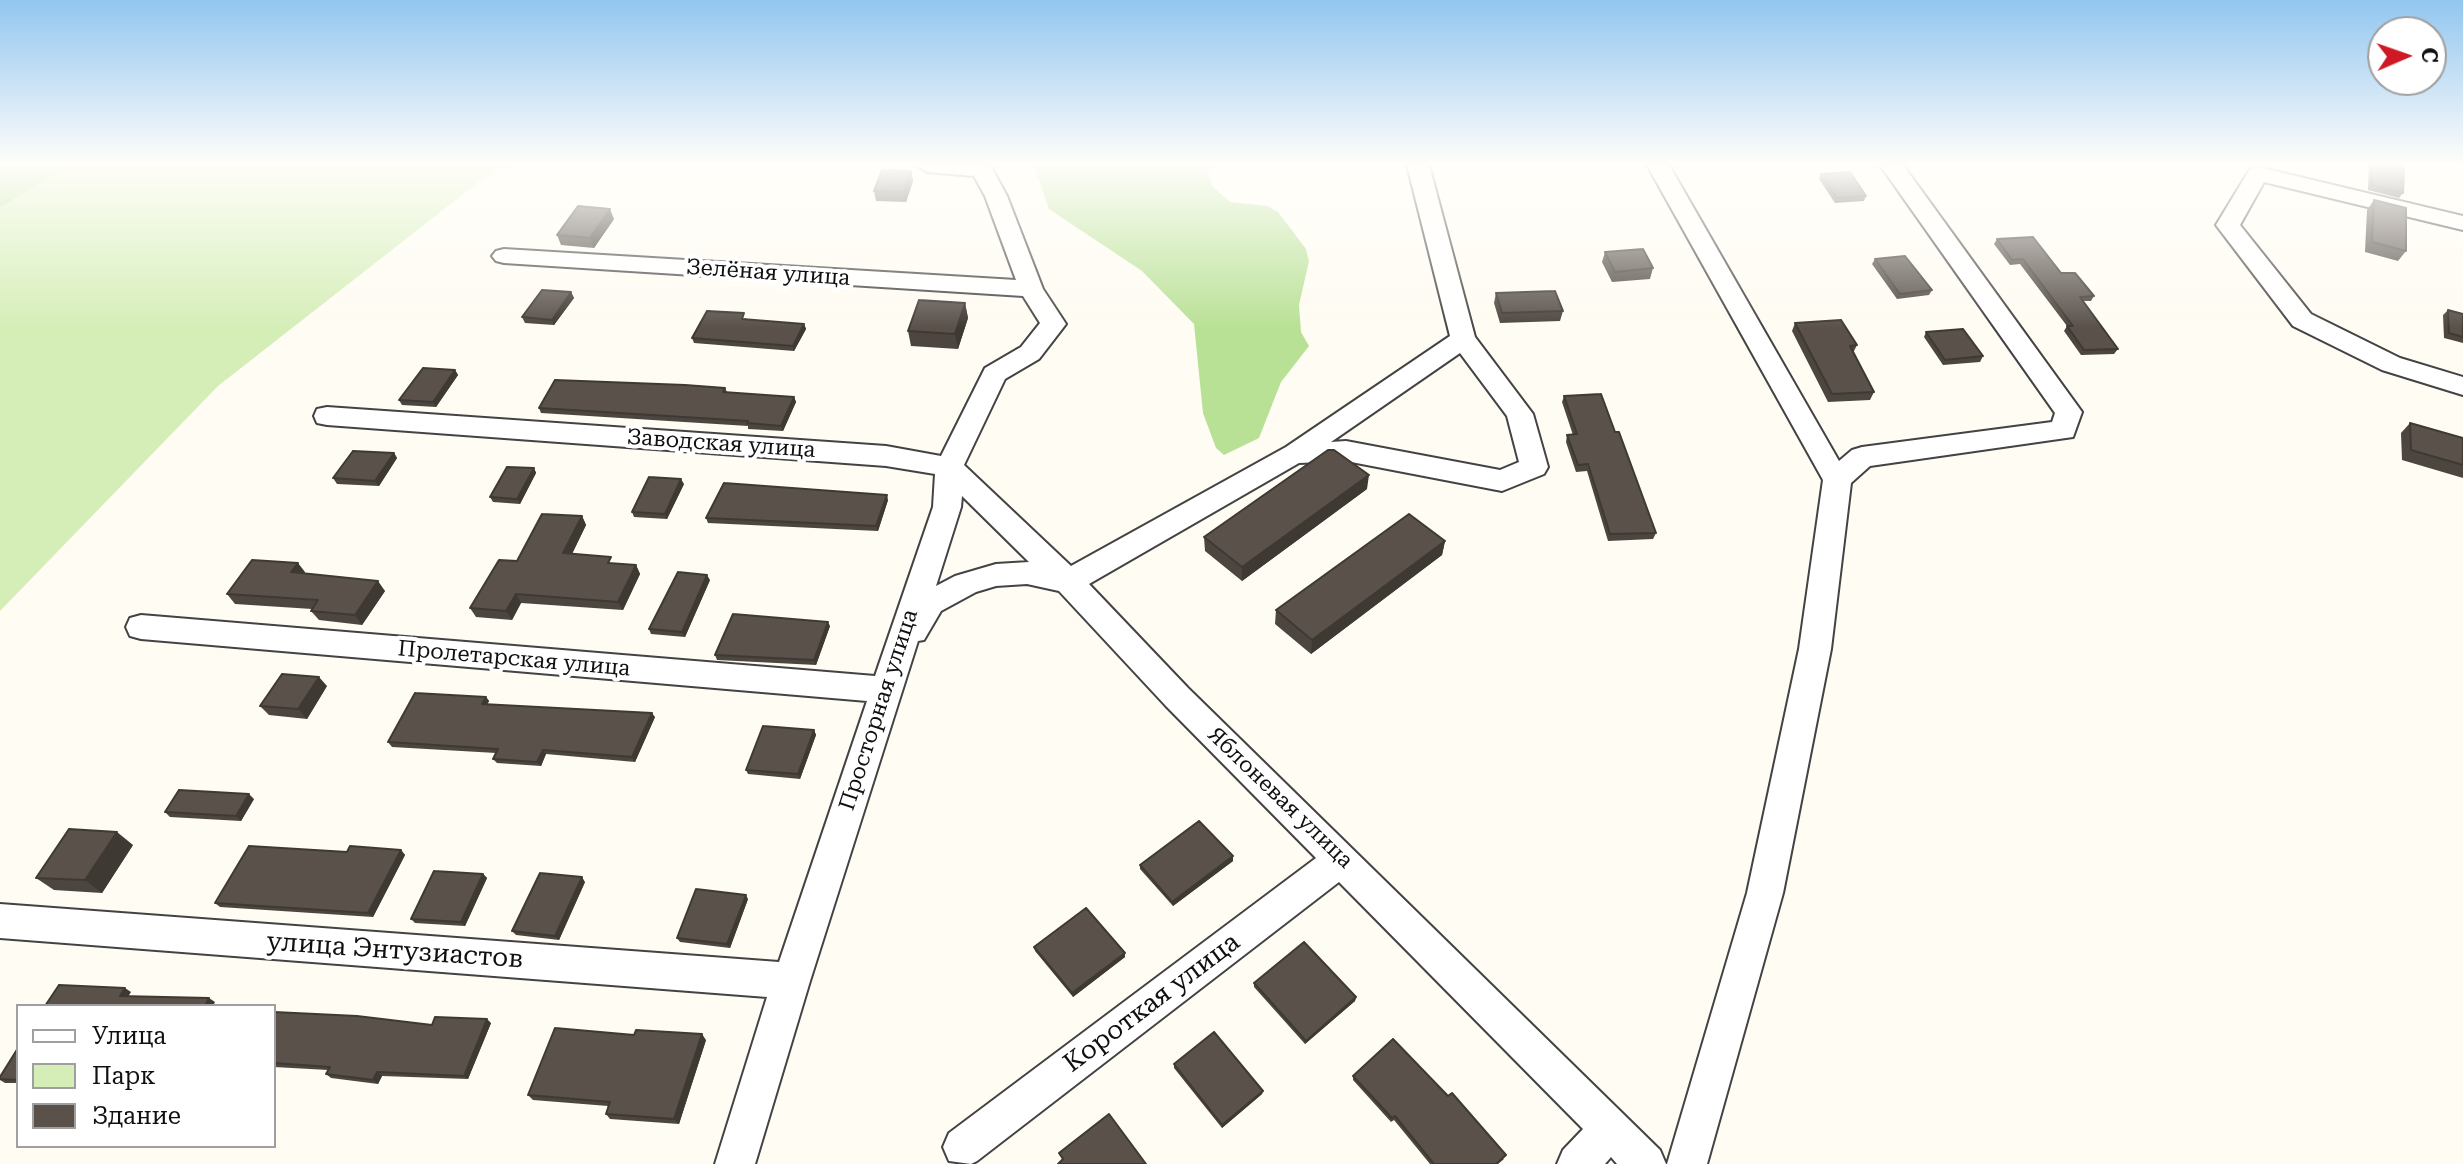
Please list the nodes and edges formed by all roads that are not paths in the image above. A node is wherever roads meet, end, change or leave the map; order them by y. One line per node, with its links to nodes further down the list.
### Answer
1 (1005, 219): 7 (street)
2 (1432, 219): 8 (street)
3 (1688, 219): 13 (street)
4 (1930, 219): 13 (street)
5 (2231, 219): 9 (street)
6 (504, 256): 7 (street, Зелёная улица)
7 (1031, 289): 12 (street, Просторная улица)
8 (1463, 339): 11 (street); 11 (street)
9 (2463, 386)
10 (327, 416): 12 (street, Заводская улица)
11 (1294, 454): 14 (street)
12 (949, 467): 14 (street); 16 (street, Просторная улица)
13 (1837, 479): 25 (street)
14 (1068, 582): 16 (street); 17 (street, Яблоневая улица)
15 (141, 627): 16 (street, Пролетарская улица)
16 (890, 677): 19 (street, Просторная улица)
17 (1342, 859): 20 (street, Яблоневая улица); 21 (street, Короткая улица)
18 (0, 921): 19 (street, улица Энтузиастов)
19 (791, 981): 22 (street, Просторная улица)
20 (1610, 1129): 23 (street); 24 (street, Яблоневая улица)
21 (963, 1147)
22 (735, 1164)
23 (1577, 1164)
24 (1646, 1164)
25 (1687, 1164)

